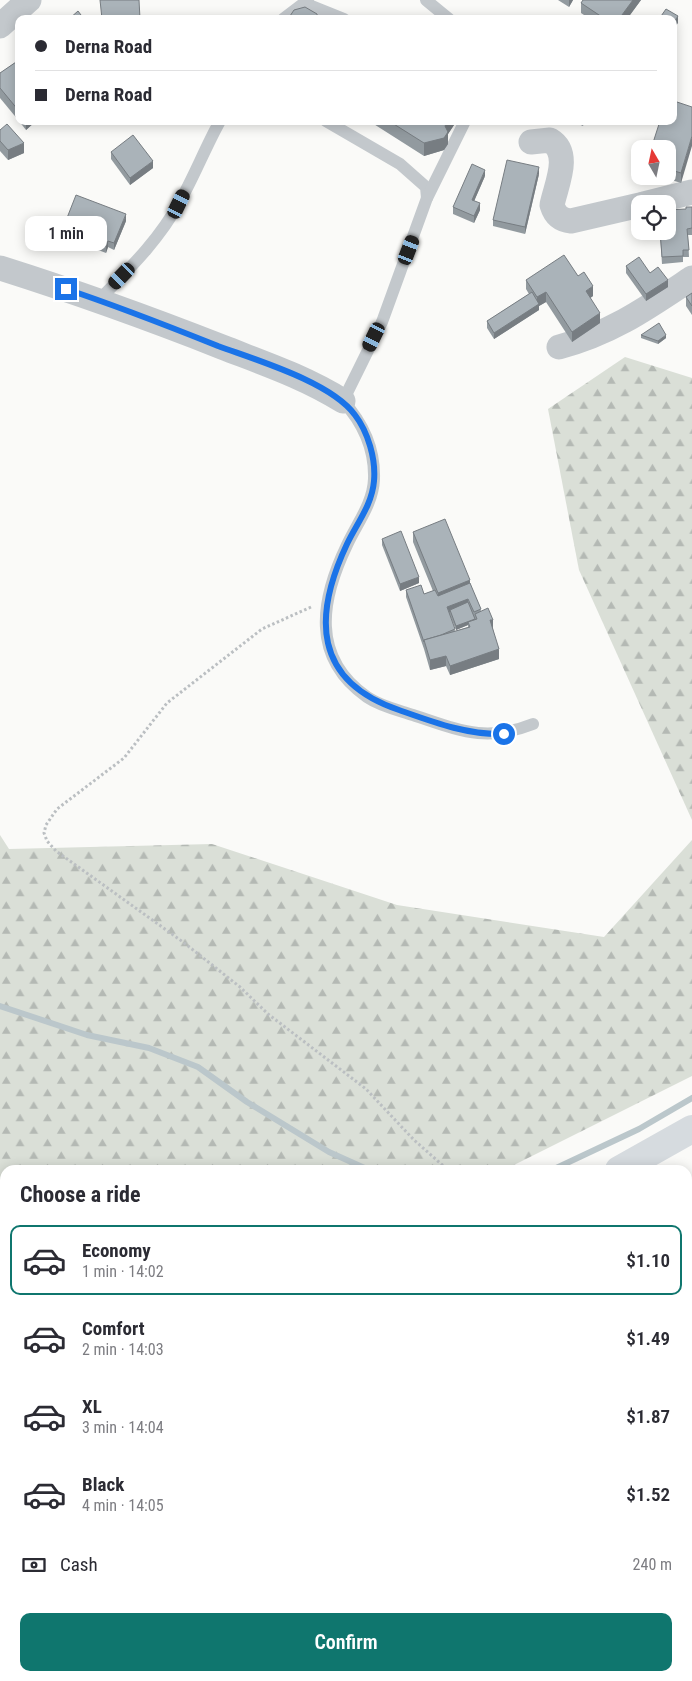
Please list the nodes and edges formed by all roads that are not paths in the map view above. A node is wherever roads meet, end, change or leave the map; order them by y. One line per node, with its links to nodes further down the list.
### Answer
1 (29, 0): 7 (street)
2 (426, 0): 6 (lane)
3 (306, 2): 4 (lane); 5 (lane)
4 (288, 15)
5 (335, 15)
6 (444, 15)
7 (0, 26)
8 (218, 125): 18 (lane)
9 (333, 125): 14 (lane)
10 (463, 125): 14 (lane)
11 (531, 142): 15 (street)
12 (692, 192): 13 (street)
13 (676, 196)
14 (427, 198): 20 (lane)
15 (631, 207)
16 (0, 268): 18 (street)
17 (692, 278): 19 (street)
18 (98, 300): 20 (street)
19 (559, 348)
20 (343, 401): 21 (lane)
21 (533, 724)
22 (692, 1129): 23 (highway)
23 (628, 1165)

